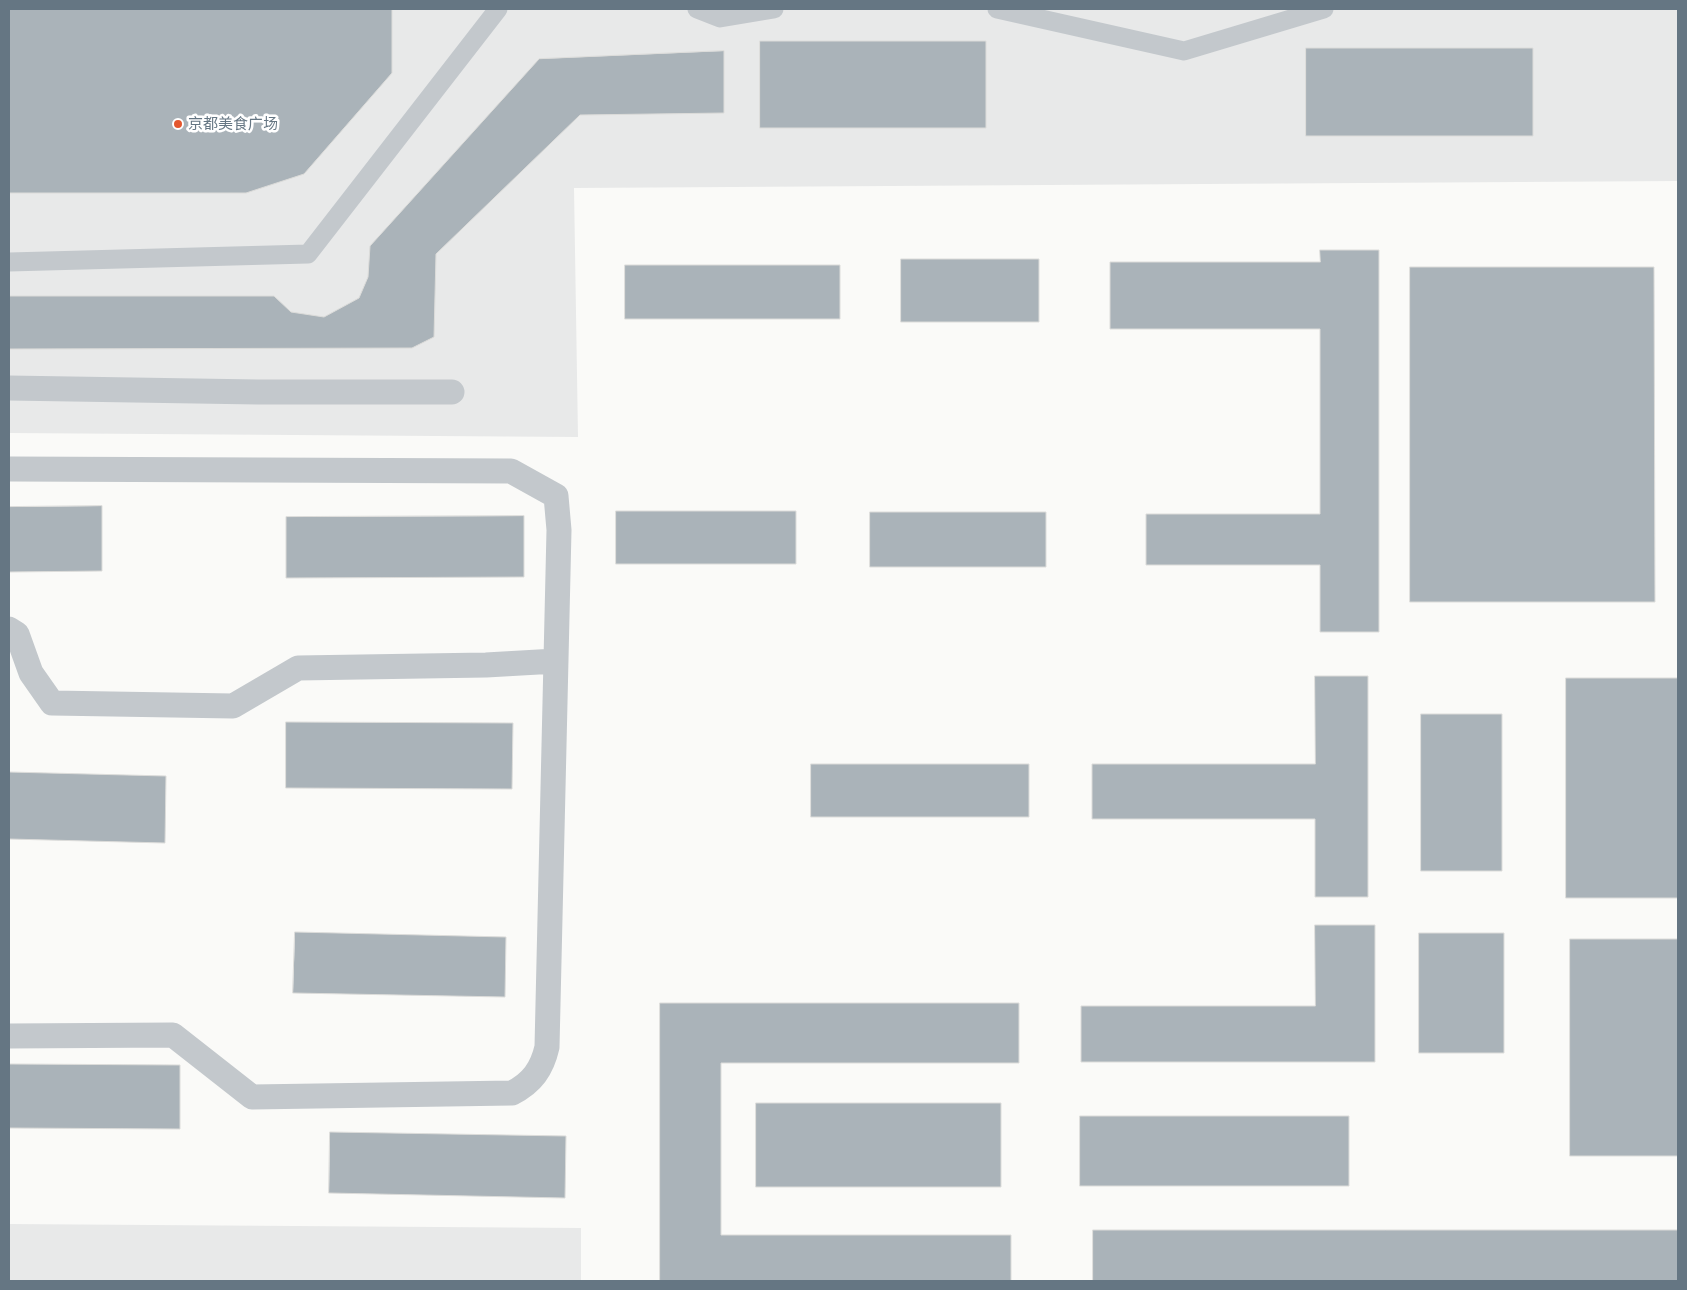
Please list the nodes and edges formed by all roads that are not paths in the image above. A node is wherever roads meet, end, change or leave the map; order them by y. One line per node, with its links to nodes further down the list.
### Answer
1 (498, 9): 7 (street)
2 (697, 9): 3 (street)
3 (774, 9)
4 (997, 9): 6 (street)
5 (1324, 9): 6 (street)
6 (1033, 13)
7 (9, 262)
8 (9, 388): 9 (street)
9 (452, 392)
10 (9, 469): 12 (street)
11 (9, 629): 12 (street)
12 (556, 661): 13 (street)
13 (9, 1036)

